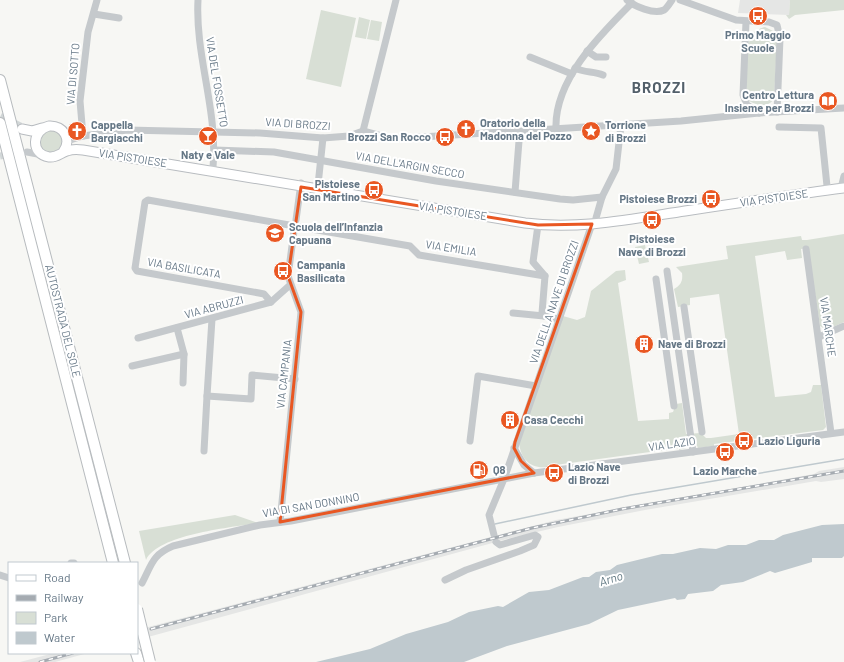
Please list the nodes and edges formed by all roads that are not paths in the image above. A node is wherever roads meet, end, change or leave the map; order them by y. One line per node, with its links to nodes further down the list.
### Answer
1 (97, 0): 7 (street, VIA DI SOTTO)
2 (198, 0): 25 (street, VIA DEL FOSSETTO)
3 (396, 0): 24 (street)
4 (672, 0): 6 (street)
5 (680, 0): 9 (street)
6 (629, 2): 10 (street)
7 (94, 14): 8 (street); 26 (street, VIA DI SOTTO)
8 (120, 18)
9 (746, 22): 17 (street); 18 (street)
10 (587, 51): 12 (street); 13 (street)
11 (530, 57): 13 (street)
12 (606, 57)
13 (574, 71): 14 (street); 23 (street)
14 (603, 75)
15 (0, 80): 90 (highway, AUTOSTRADA DEL SOLE)
16 (844, 108): 17 (street, VIA DI BROZZI)
17 (777, 112): 18 (street, VIA DI BROZZI)
18 (759, 113): 20 (street, VIA DI BROZZI)
19 (0, 123): 89 (highway, AUTOSTRADA DEL SOLE)
20 (621, 125): 23 (street, VIA DI BROZZI); 41 (street, VIA DELLA NAVE DI BROZZI)
21 (779, 127): 39 (street)
22 (42, 128): 28 (main road, VIA PISTOIESE); 30 (main road, VIA PISTOIESE); 30 (main road)
23 (556, 129): 27 (street, VIA DI BROZZI)
24 (363, 131): 27 (street, VIA DI BROZZI); 29 (street, VIA DI BROZZI)
25 (214, 132): 26 (street, VIA DI BROZZI); 29 (street, VIA DI BROZZI); 31 (street, VIA DEL FOSSETTO)
26 (83, 136): 28 (street, VIA DI BROZZI)
27 (519, 136): 40 (street)
28 (66, 138): 32 (main road); 35 (main road, VIA PISTOIESE)
29 (323, 138): 34 (street)
30 (35, 141): 33 (main road); 33 (street, VIA PISTOIESE)
31 (215, 150): 34 (street, VIA DELL'ARGIN SECCO); 35 (street, VIA DEL FOSSETTO)
32 (63, 152): 33 (main road, VIA PISTOIESE); 37 (main road, VIA PISTOIESE)
33 (45, 156)
34 (321, 159): 38 (street); 40 (street, VIA DELL'ARGIN SECCO)
35 (213, 167): 37 (main road, VIA PISTOIESE)
36 (843, 183): 39 (main road, VIA PISTOIESE); 43 (main road, VIA PISTOIESE)
37 (301, 185): 38 (main road, VIA PISTOIESE); 42 (street); 45 (main road, VIA PISTOIESE)
38 (318, 185): 43 (main road, VIA PISTOIESE)
39 (826, 186): 43 (main road, VIA PISTOIESE)
40 (515, 192): 41 (street, VIA DELL'ARGIN SECCO)
41 (602, 197): 43 (street, VIA DELLA NAVE DI BROZZI)
42 (296, 220): 44 (street); 46 (street)
43 (594, 221): 45 (main road, VIA PISTOIESE); 59 (street, VIA DELLA NAVE DI BROZZI)
44 (289, 225): 46 (street); 52 (street, VIA BASILICATA)
45 (538, 225): 49 (street)
46 (297, 229): 49 (street, VIA EMILIA); 51 (street, VIA CAMPANIA)
47 (806, 249): 62 (street, VIA MARCHE)
48 (667, 271): 54 (street)
49 (545, 276): 57 (street)
50 (656, 279): 55 (street)
51 (290, 286): 52 (street, VIA ABRUZZI); 72 (street, VIA CAMPANIA)
52 (271, 302): 58 (street, VIA ABRUZZI)
53 (684, 307): 64 (street)
54 (672, 308): 55 (street); 65 (street)
55 (661, 310): 66 (street)
56 (513, 313): 57 (street)
57 (544, 316): 59 (street)
58 (212, 319): 61 (street, VIA ABRUZZI); 75 (street)
59 (559, 319): 74 (street, VIA DELLA NAVE DI BROZZI)
60 (844, 326): 62 (street)
61 (177, 328): 63 (street, VIA ABRUZZI); 67 (street)
62 (819, 337): 81 (street, VIA MARCHE)
63 (138, 338)
64 (689, 338): 65 (street); 69 (street)
65 (676, 339): 66 (street); 70 (street)
66 (665, 341): 71 (street)
67 (184, 354): 68 (street); 73 (street)
68 (132, 366)
69 (693, 369): 70 (street); 76 (street)
70 (681, 371): 71 (street); 77 (street)
71 (670, 373): 78 (street)
72 (295, 378): 75 (street); 88 (street, VIA CAMPANIA)
73 (183, 383)
74 (536, 386): 82 (street); 83 (street, VIA DELLA NAVE DI BROZZI)
75 (207, 396): 84 (street)
76 (697, 399): 77 (street); 79 (street)
77 (685, 401): 85 (street)
78 (674, 406)
79 (702, 432)
80 (844, 432): 81 (street, VIA LAZIO)
81 (831, 433): 85 (street, VIA LAZIO)
82 (470, 441)
83 (514, 448): 86 (street); 87 (street, VIA DELLA NAVE DI BROZZI)
84 (204, 451)
85 (693, 452): 86 (street, VIA LAZIO)
86 (534, 473): 87 (street, VIA LAZIO)
87 (504, 479): 88 (street, VIA DI SAN DONNINO); 91 (street, VIA DELLA NAVE DI BROZZI)
88 (280, 522): 92 (street, VIA DI SAN DONNINO)
89 (113, 562)
90 (125, 562)
91 (445, 580)
92 (142, 584)
93 (138, 613): 94 (highway, bridge)
94 (150, 662)

